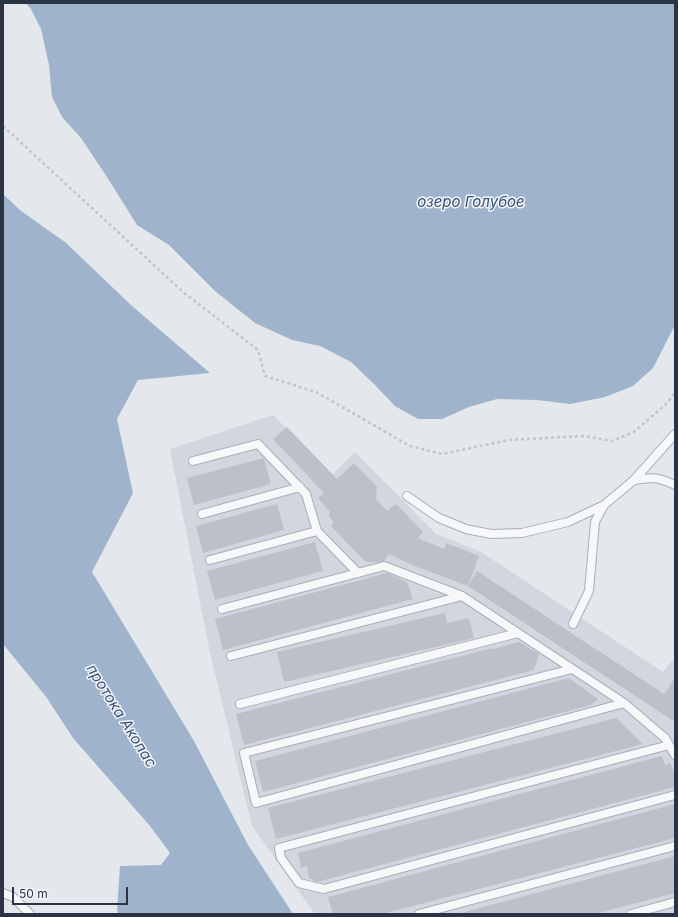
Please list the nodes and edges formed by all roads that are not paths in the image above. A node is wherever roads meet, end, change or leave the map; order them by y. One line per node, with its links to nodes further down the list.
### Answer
1 (675, 434): 3 (lane)
2 (193, 461): 5 (lane)
3 (634, 480): 4 (lane); 7 (lane)
4 (675, 485)
5 (300, 486): 8 (lane); 9 (lane)
6 (407, 496): 7 (lane)
7 (604, 505): 14 (lane)
8 (202, 514)
9 (317, 531): 10 (lane); 11 (lane)
10 (210, 560)
11 (358, 573): 12 (lane); 13 (lane)
12 (462, 596): 15 (lane); 16 (lane)
13 (222, 609)
14 (573, 624)
15 (518, 633): 17 (lane); 19 (lane)
16 (231, 656)
17 (572, 669): 18 (lane); 18 (lane)
18 (624, 703): 20 (lane)
19 (240, 704)
20 (669, 745): 21 (lane); 22 (lane)
21 (675, 755)
22 (675, 795)
23 (675, 846): 27 (lane)
24 (3, 893): 26 (lane)
25 (675, 902): 28 (lane)
26 (30, 914)
27 (419, 914)
28 (631, 914)

